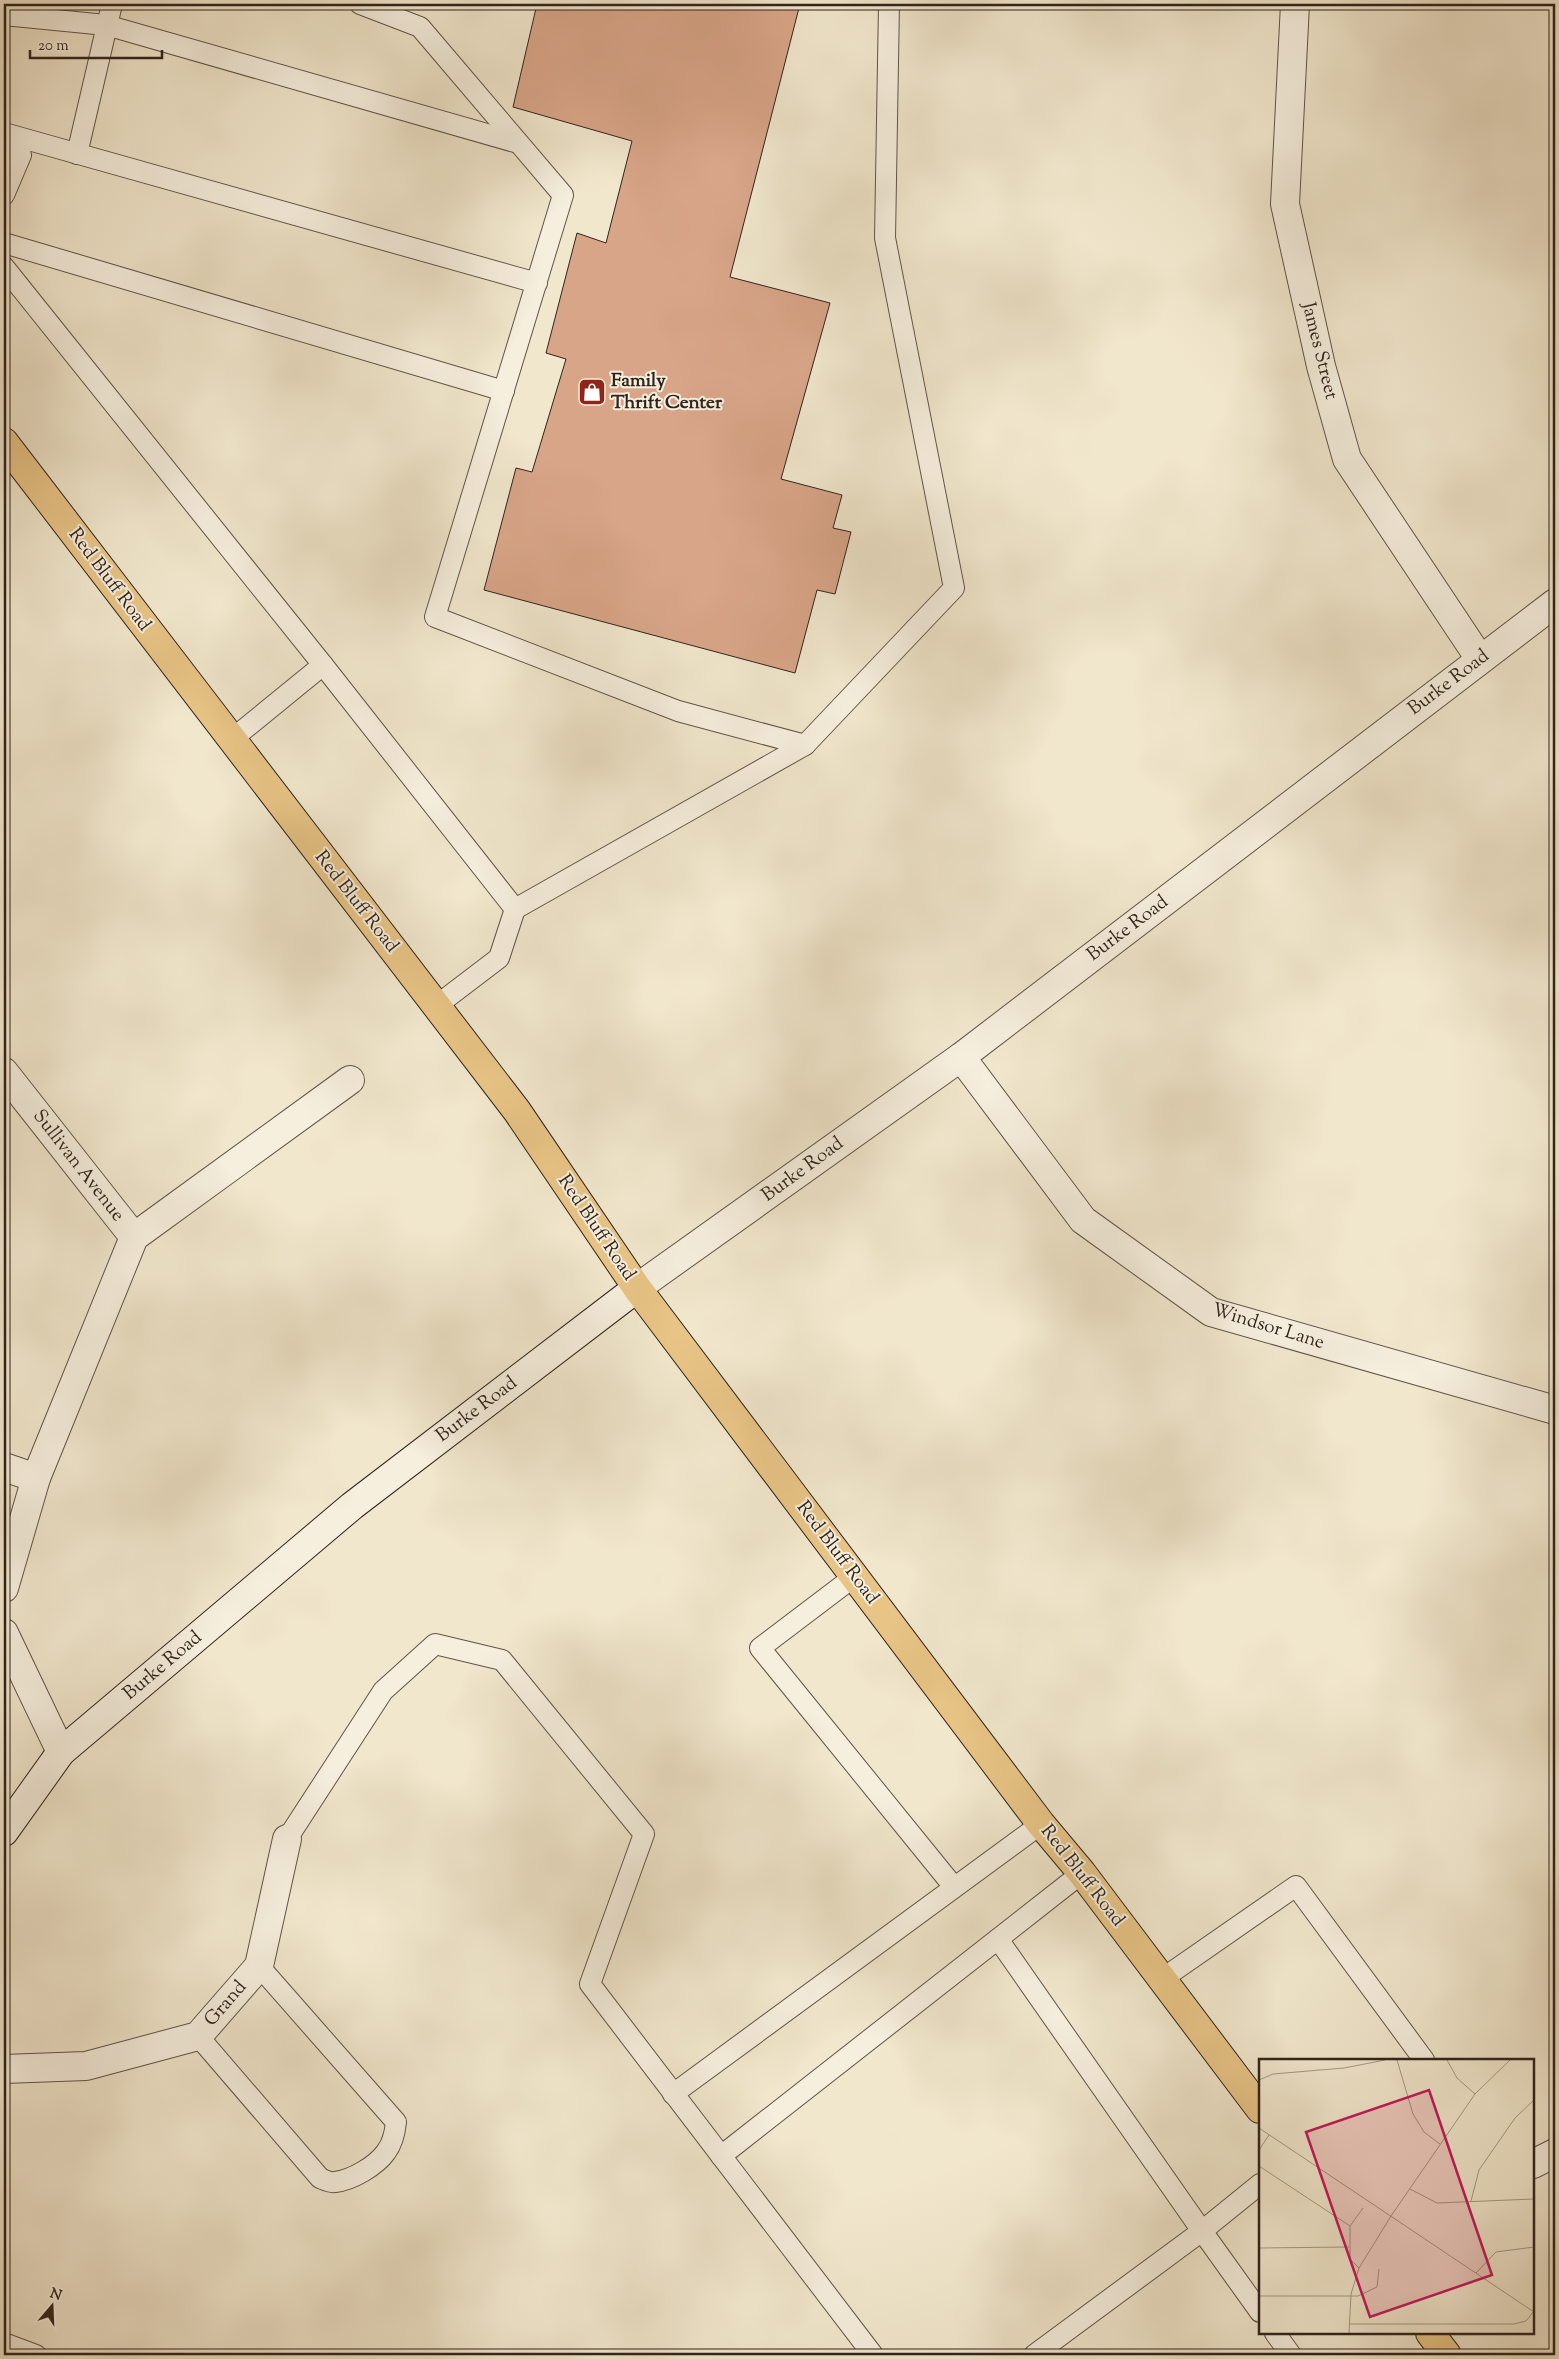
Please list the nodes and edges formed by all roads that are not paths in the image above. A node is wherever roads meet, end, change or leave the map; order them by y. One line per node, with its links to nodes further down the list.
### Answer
1 (112, 4): 6 (lane)
2 (360, 4): 8 (lane)
3 (889, 4): 20 (lane)
4 (1295, 4): 17 (street, James Street)
5 (4, 15): 6 (lane)
6 (106, 25): 8 (lane); 9 (lane)
7 (4, 134): 9 (lane); 10 (lane)
8 (518, 142): 13 (lane)
9 (77, 154): 13 (lane)
10 (4, 195)
11 (4, 242): 14 (lane)
12 (4, 267): 18 (lane)
13 (536, 283): 14 (lane)
14 (504, 391): 20 (lane)
15 (4, 442): 19 (main road, Red Bluff Road)
16 (1555, 602): 17 (street, Burke Road)
17 (1480, 659): 23 (street, Burke Road)
18 (323, 665): 19 (lane); 21 (lane)
19 (232, 740): 22 (main road, Red Bluff Road)
20 (804, 745): 21 (lane)
21 (515, 910): 22 (lane)
22 (436, 1006): 27 (main road, Red Bluff Road)
23 (961, 1057): 27 (street, Burke Road); 28 (street, Windsor Lane)
24 (4, 1072): 26 (street, Sullivan Avenue)
25 (350, 1080): 26 (street)
26 (134, 1237): 30 (street)
27 (637, 1288): 31 (main road, Red Bluff Road); 34 (street, Burke Road)
28 (1555, 1410)
29 (4, 1467): 30 (street)
30 (36, 1478): 32 (street)
31 (855, 1576): 35 (main road, Red Bluff Road); 39 (lane)
32 (4, 1588)
33 (4, 1633): 34 (street)
34 (62, 1752): 36 (street, Burke Road)
35 (1040, 1824): 38 (main road, Red Bluff Road); 39 (lane)
36 (4, 1832)
37 (287, 1839): 41 (street, Grand); 46 (lane)
38 (1082, 1874): 40 (lane); 42 (main road, Red Bluff Road)
39 (954, 1887): 46 (lane)
40 (998, 1940): 49 (lane); 52 (lane)
41 (259, 1966): 43 (street, Grand); 43 (lane)
42 (1162, 1979): 44 (lane); 47 (main road, Red Bluff Road)
43 (198, 2036): 45 (street, Grand)
44 (1423, 2059)
45 (4, 2069)
46 (673, 2094): 49 (lane)
47 (1259, 2108)
48 (1555, 2154): 50 (street)
49 (721, 2156): 58 (lane)
50 (1534, 2164)
51 (1259, 2185): 52 (lane)
52 (1202, 2231): 53 (lane); 59 (lane)
53 (1259, 2311)
54 (1276, 2334): 60 (lane)
55 (1431, 2334): 61 (main road)
56 (4, 2343): 57 (lane)
57 (36, 2355)
58 (873, 2355)
59 (1034, 2355)
60 (1291, 2355)
61 (1447, 2355)

